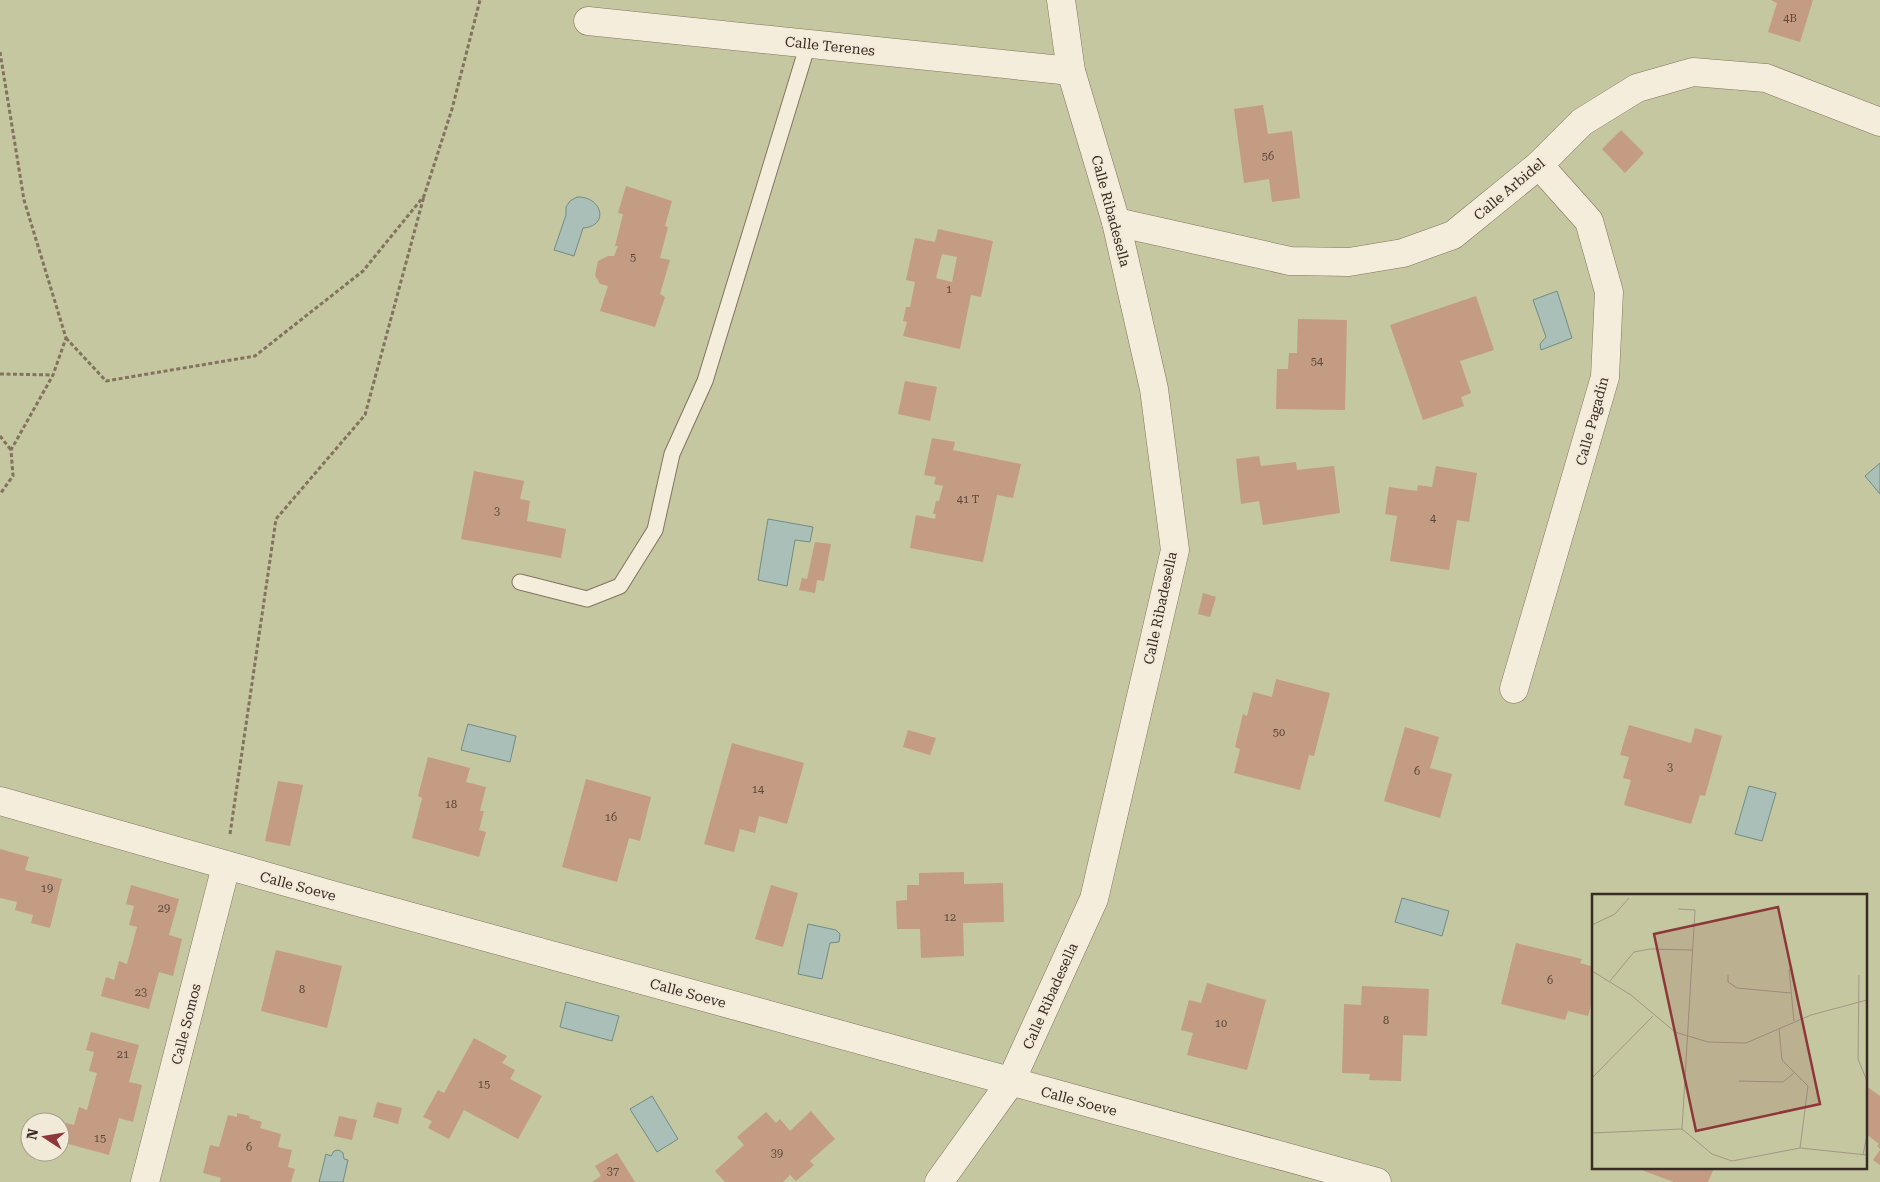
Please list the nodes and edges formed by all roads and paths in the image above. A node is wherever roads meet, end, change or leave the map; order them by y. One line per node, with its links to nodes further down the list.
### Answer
1 (480, 0): 9 (path)
2 (1061, 0): 6 (street, Calle Ribadesella)
3 (588, 21): 4 (street, Calle Terenes)
4 (808, 44): 6 (street, Calle Terenes); 17 (lane)
5 (0, 52): 11 (path)
6 (1072, 71): 10 (street, Calle Ribadesella)
7 (1880, 122): 8 (street, Calle Arbidel)
8 (1539, 165): 10 (street, Calle Arbidel); 18 (street, Calle Pagadín)
9 (424, 196): 11 (path); 20 (path)
10 (1116, 222): 21 (street, Calle Ribadesella)
11 (66, 338): 13 (path)
12 (0, 374): 13 (path)
13 (53, 375): 15 (path)
14 (0, 436): 15 (path)
15 (11, 450): 16 (path)
16 (0, 494)
17 (520, 582)
18 (1514, 689)
19 (0, 801): 20 (street, Calle Soeve)
20 (226, 866): 21 (street, Calle Soeve); 22 (street, Calle Somos)
21 (1010, 1083): 23 (street, Calle Ribadesella); 24 (street, Calle Soeve)
22 (145, 1182)
23 (939, 1182)
24 (1378, 1182)

